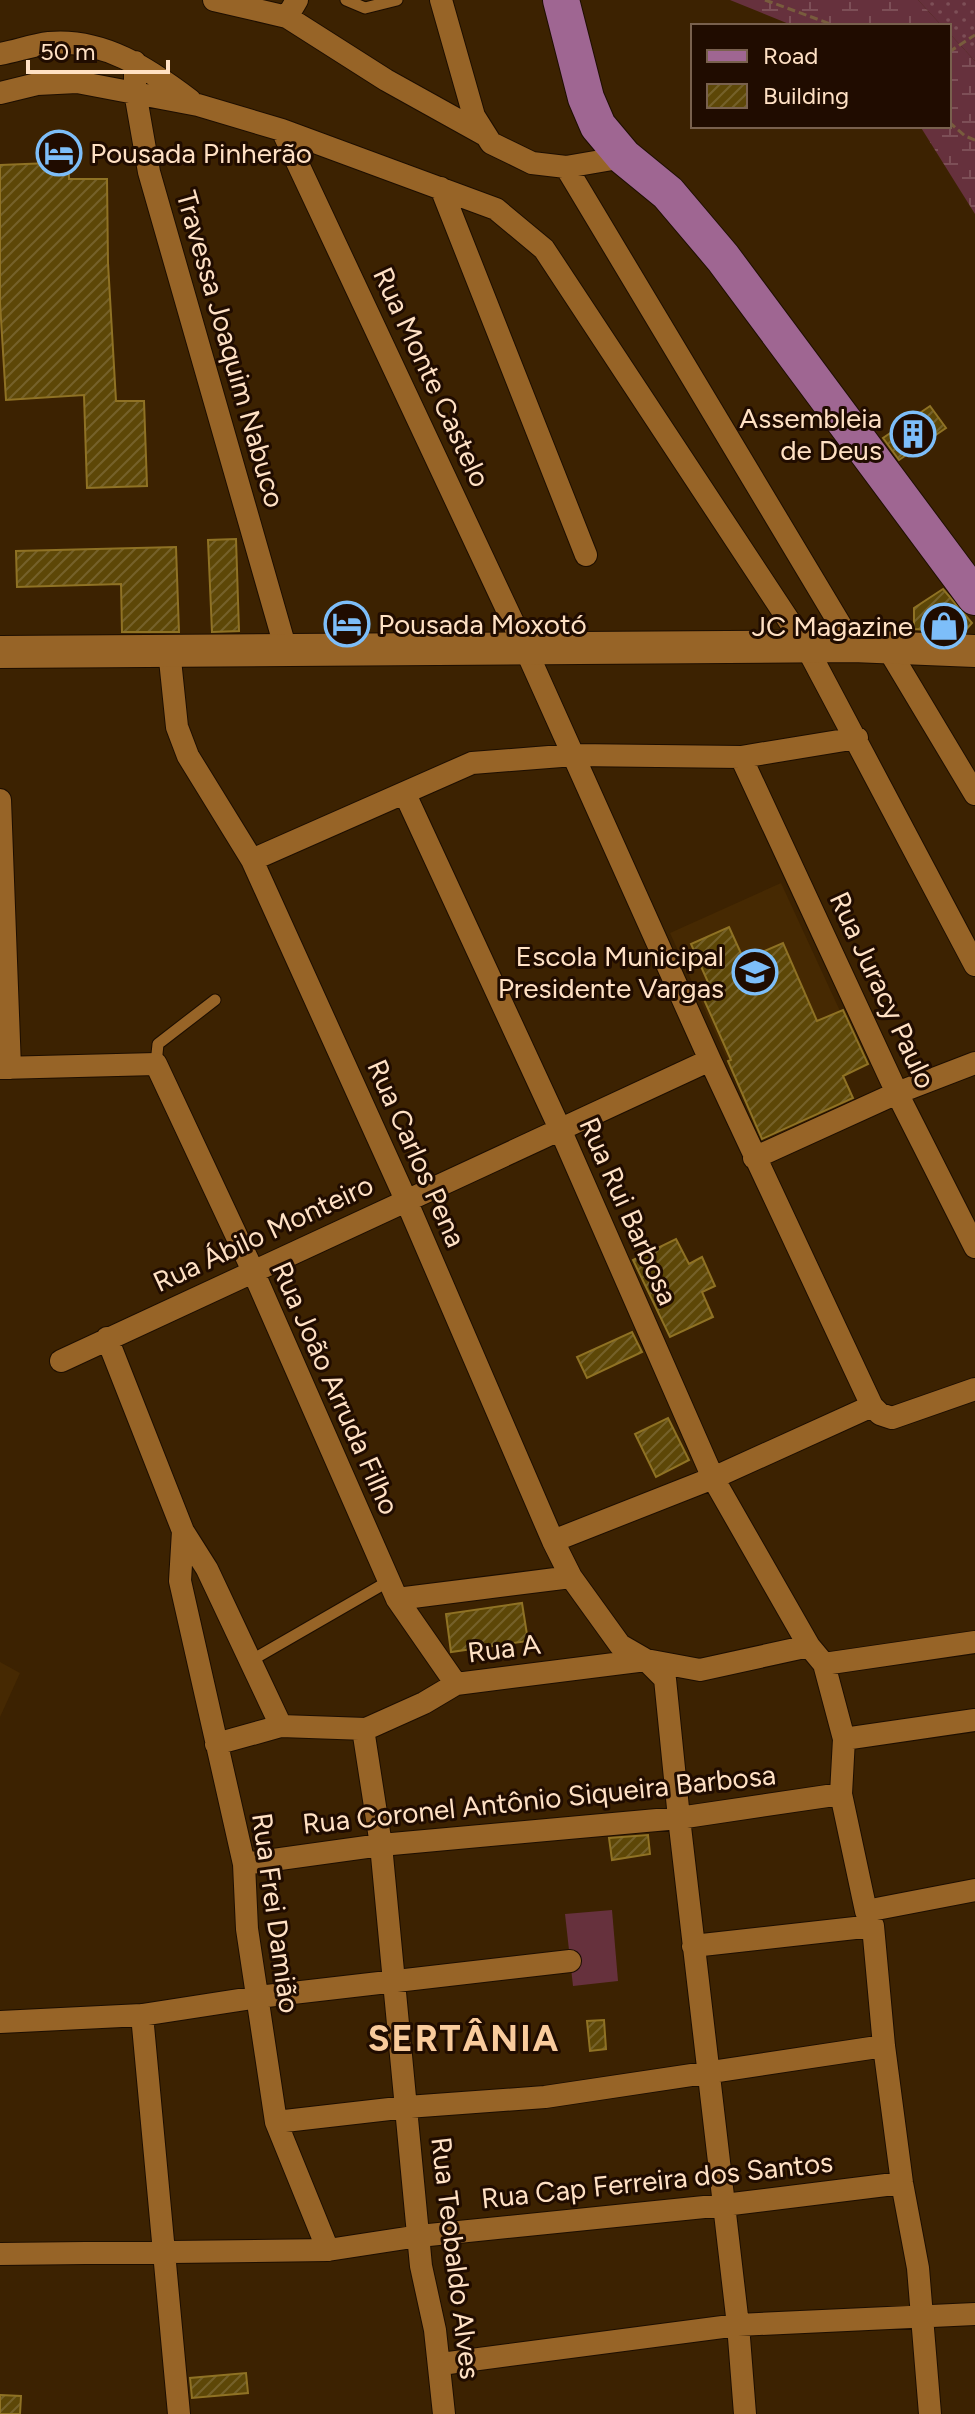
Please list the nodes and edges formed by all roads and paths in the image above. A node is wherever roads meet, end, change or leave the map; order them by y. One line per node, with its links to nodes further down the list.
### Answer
1 (214, 0): 7 (street)
2 (346, 0): 3 (lane)
3 (397, 0)
4 (441, 0): 18 (street)
5 (561, 0): 20 (main road)
6 (765, 0): 8 (path)
7 (292, 9): 18 (street)
8 (831, 24)
9 (975, 35): 10 (path)
10 (951, 51)
11 (0, 54): 12 (street)
12 (135, 62): 13 (street, Travessa Joaquim Nabuco); 15 (street)
13 (135, 92): 14 (street); 15 (street); 29 (street, Travessa Joaquim Nabuco)
14 (0, 93)
15 (198, 105): 17 (street)
16 (951, 124): 19 (path)
17 (282, 130): 22 (street); 30 (street, Rua Monte Castelo)
18 (487, 137): 21 (street)
19 (975, 140)
20 (624, 157): 21 (street); 24 (main road)
21 (566, 167): 25 (street)
22 (441, 188): 23 (street); 27 (street)
23 (586, 555)
24 (975, 597)
25 (853, 646): 26 (main road); 27 (main road)
26 (887, 647): 31 (main road); 37 (street)
27 (807, 648): 30 (main road); 33 (street)
28 (169, 650): 29 (main road); 32 (main road); 39 (street, Rua Carlos Pena)
29 (286, 650): 30 (main road)
30 (526, 650): 34 (street, Rua Monte Castelo)
31 (975, 651)
32 (0, 652)
33 (857, 738): 35 (street); 40 (street)
34 (574, 755): 35 (street); 36 (street); 42 (street, Rua Monte Castelo)
35 (741, 757): 46 (street, Rua Juracy Paulo)
36 (405, 794): 39 (street); 47 (street, Rua Rui Barbosa)
37 (975, 794)
38 (0, 800): 45 (street)
39 (252, 860): 49 (street, Rua Carlos Pena)
40 (975, 965)
41 (215, 1000): 44 (lane)
42 (710, 1060): 47 (street, Rua Ábilo Monteiro); 48 (street, Rua Monte Castelo)
43 (975, 1063): 46 (street)
44 (156, 1064): 45 (street); 51 (street, Rua João Arruda Filho)
45 (5, 1068)
46 (897, 1093): 48 (street); 50 (street, Rua Juracy Paulo)
47 (560, 1129): 49 (street, Rua Ábilo Monteiro); 56 (street, Rua Rui Barbosa)
48 (754, 1158): 55 (street, Rua Monte Castelo)
49 (406, 1200): 51 (street, Rua Ábilo Monteiro); 58 (street, Rua Carlos Pena)
50 (975, 1247)
51 (253, 1271): 52 (street, Rua Ábilo Monteiro); 60 (street, Rua João Arruda Filho)
52 (107, 1338): 53 (street, Rua Ábilo Monteiro); 57 (street, Rua Frei Damião)
53 (61, 1361)
54 (975, 1389): 55 (street)
55 (872, 1406): 56 (street)
56 (713, 1478): 58 (street); 62 (street, Rua Rui Barbosa)
57 (183, 1531): 63 (street, Rua Frei Damião); 71 (street, Rua Frei Damião)
58 (553, 1541): 59 (street, Rua Carlos Pena)
59 (571, 1577): 60 (street); 64 (street, Rua Carlos Pena)
60 (393, 1590): 63 (lane); 66 (street, Rua João Arruda Filho)
61 (975, 1642): 65 (street)
62 (809, 1646): 64 (street, Rua A); 65 (street, Rua Rui Barbosa)
63 (252, 1660): 68 (street, Rua Frei Damião)
64 (646, 1660): 66 (street, Rua A); 73 (street)
65 (824, 1664): 70 (street)
66 (456, 1684): 69 (street, Rua A)
67 (975, 1720): 70 (street)
68 (281, 1726): 69 (street, Rua A); 71 (street, Rua A)
69 (363, 1729): 74 (street, Rua Teobaldo Alves)
70 (844, 1739): 72 (street)
71 (216, 1744): 75 (street, Rua Frei Damião)
72 (841, 1794): 73 (street, Rua Coronel Antônio Siqueira Barbosa); 77 (street)
73 (679, 1818): 74 (street, Rua Coronel Antônio Siqueira Barbosa); 78 (street)
74 (381, 1845): 75 (street, Rua Coronel Antônio Siqueira Barbosa); 80 (street, Rua Teobaldo Alves)
75 (244, 1864): 81 (street, Rua Frei Damião)
76 (975, 1890): 77 (street)
77 (869, 1918): 78 (street); 84 (street)
78 (693, 1946): 85 (street)
79 (570, 1961): 80 (street)
80 (395, 1981): 81 (street); 86 (street, Rua Teobaldo Alves)
81 (258, 1997): 82 (street); 87 (street, Rua Frei Damião)
82 (142, 2015): 83 (street); 92 (street)
83 (0, 2022)
84 (884, 2046): 85 (street); 88 (street)
85 (709, 2072): 86 (street); 89 (street)
86 (407, 2107): 87 (street); 90 (street, Rua Teobaldo Alves)
87 (276, 2122): 91 (street, Rua Frei Damião)
88 (902, 2183): 89 (street, Rua Cap Ferreira dos Santos); 95 (street)
89 (724, 2205): 90 (street, Rua Cap Ferreira dos Santos); 96 (street)
90 (419, 2236): 91 (street, Rua Cap Ferreira dos Santos); 97 (street, Rua Teobaldo Alves)
91 (328, 2250): 92 (street, Rua Cap Ferreira dos Santos)
92 (165, 2251): 93 (street, Rua Cap Ferreira dos Santos); 98 (street)
93 (0, 2254)
94 (975, 2314): 95 (street)
95 (921, 2317): 96 (street); 101 (street)
96 (738, 2325): 97 (street); 100 (street)
97 (441, 2364): 99 (street, Rua Teobaldo Alves)
98 (179, 2414)
99 (444, 2414)
100 (745, 2414)
101 (930, 2414)

